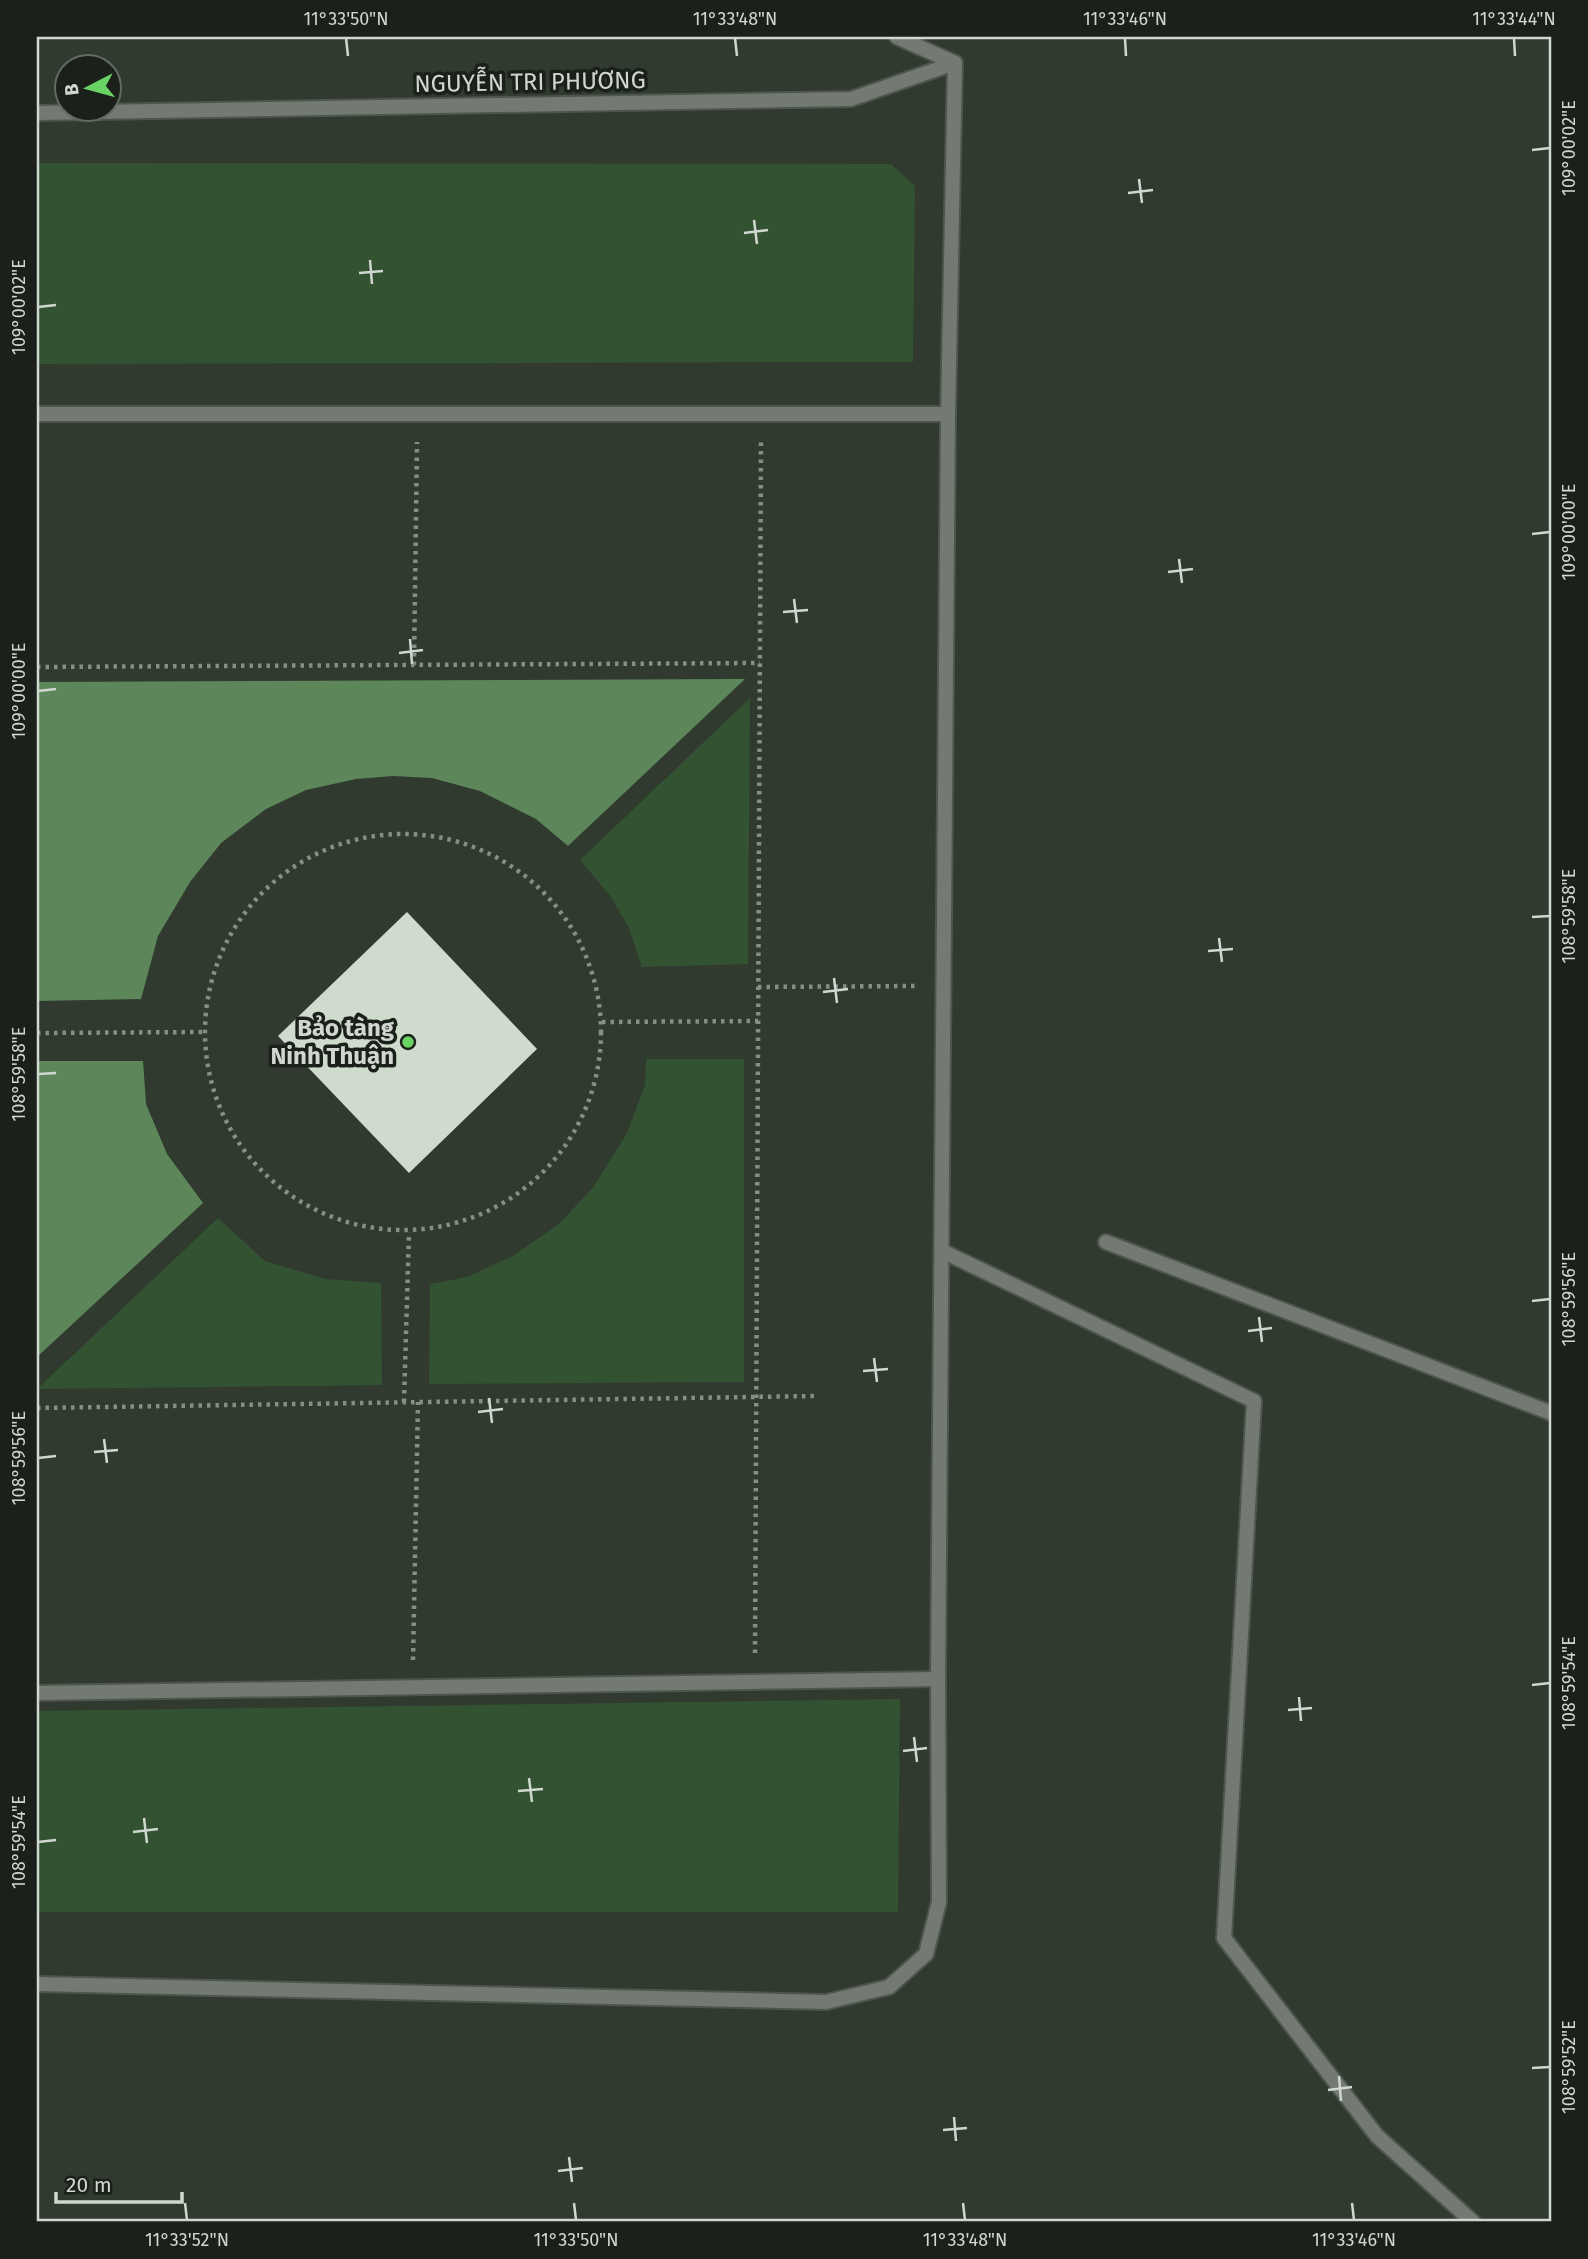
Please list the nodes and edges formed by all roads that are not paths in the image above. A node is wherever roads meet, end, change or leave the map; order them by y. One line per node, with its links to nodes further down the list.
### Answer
1 (897, 37): 2 (street)
2 (955, 63): 3 (street, NGUYỄN TRI PHƯƠNG); 5 (street)
3 (37, 113)
4 (37, 414): 5 (street)
5 (948, 414): 7 (street)
6 (1106, 1242): 8 (street)
7 (942, 1251): 9 (street); 12 (street)
8 (1551, 1413)
9 (938, 1679): 10 (street); 11 (street)
10 (37, 1693)
11 (37, 1984)
12 (1473, 2222)

